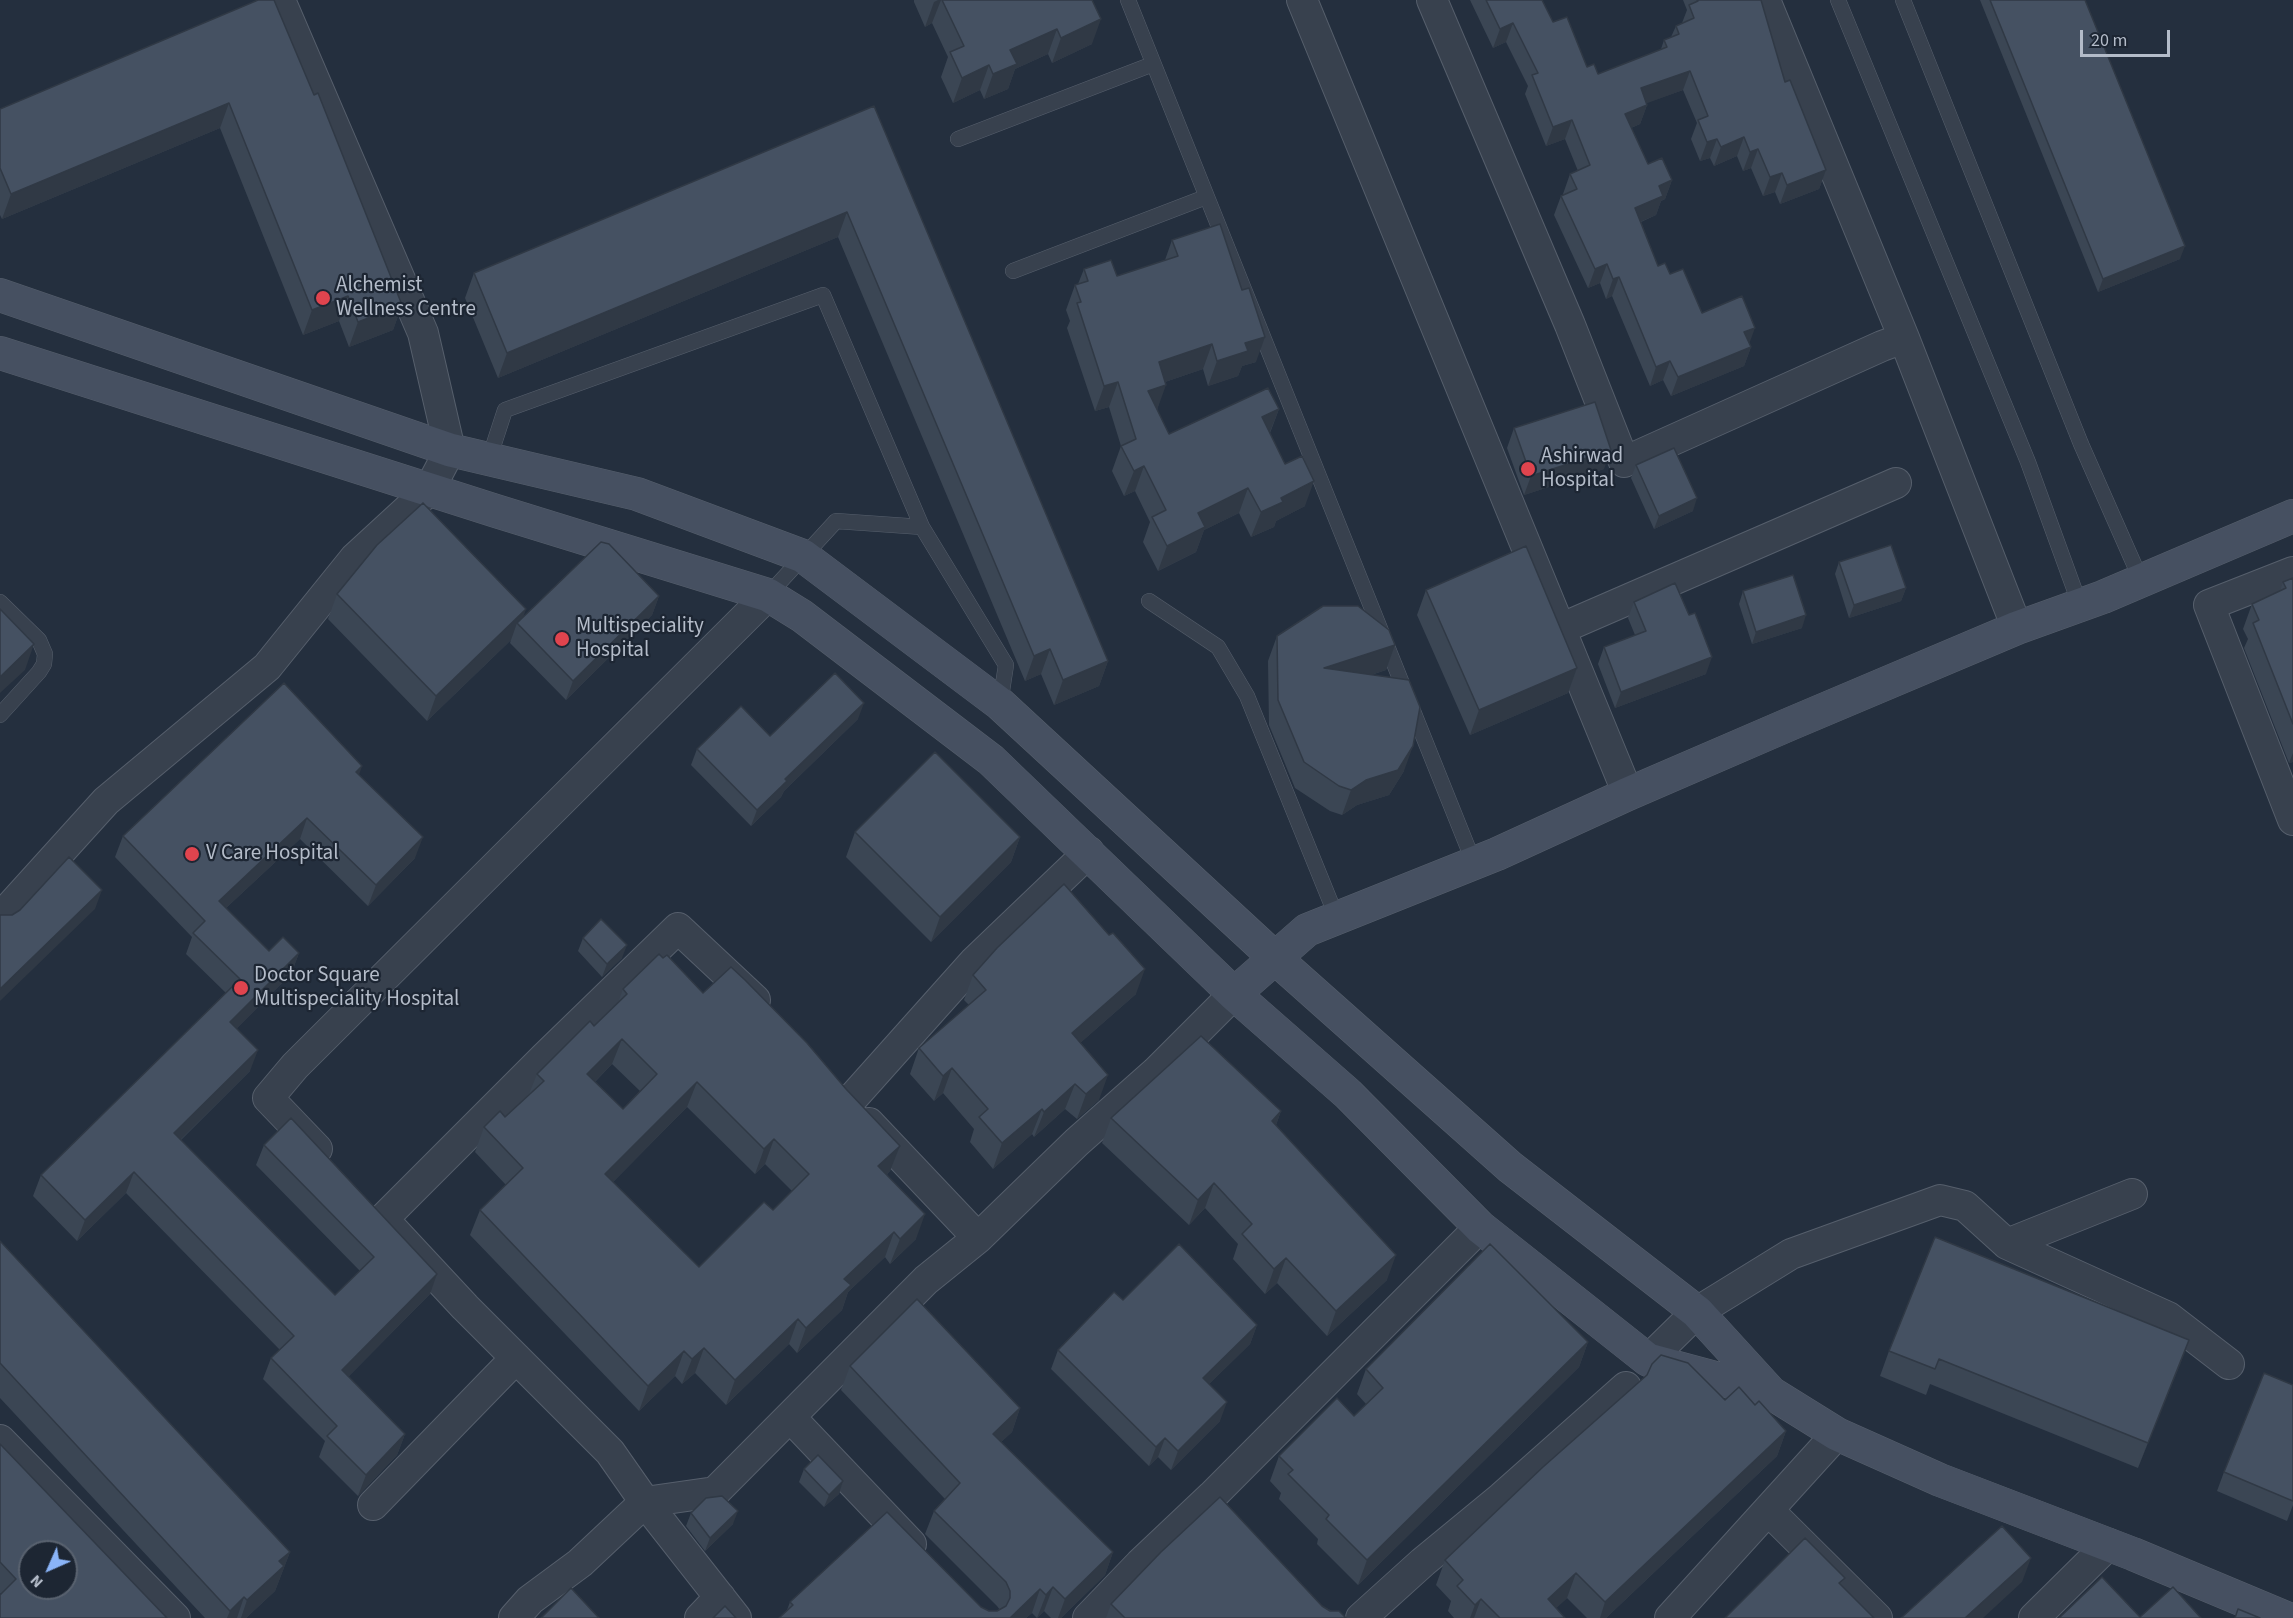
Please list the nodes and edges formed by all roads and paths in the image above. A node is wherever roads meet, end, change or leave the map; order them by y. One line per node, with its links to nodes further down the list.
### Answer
1 (280, 0): 16 (street)
2 (1128, 0): 8 (lane)
3 (1302, 0): 30 (street)
4 (1432, 0): 14 (street)
5 (1765, 0): 14 (street)
6 (1838, 0): 28 (lane)
7 (1903, 0): 24 (lane)
8 (1153, 64): 9 (lane); 10 (lane)
9 (958, 139)
10 (1206, 197): 11 (lane); 36 (lane)
11 (1013, 271)
12 (0, 295): 13 (main road); 16 (main road)
13 (0, 300)
14 (1904, 338): 29 (street)
15 (0, 353): 19 (main road)
16 (450, 450): 17 (main road); 19 (street)
17 (489, 459): 21 (lane); 22 (main road)
18 (1896, 483): 30 (street)
19 (429, 490): 25 (main road); 37 (street)
20 (2293, 516): 24 (main road)
21 (922, 527): 22 (lane); 31 (lane)
22 (803, 556): 25 (lane); 31 (main road)
23 (2293, 572): 34 (street)
24 (2141, 580): 28 (main road)
25 (768, 595): 35 (main road); 44 (street)
26 (1149, 601): 38 (lane)
27 (0, 602): 32 (lane)
28 (2080, 605): 29 (main road)
29 (2018, 628): 33 (main road)
30 (1560, 629): 33 (street)
31 (1000, 704): 39 (main road)
32 (0, 715)
33 (1628, 794): 36 (main road)
34 (2293, 820)
35 (1089, 852): 40 (main road); 43 (street)
36 (1474, 863): 38 (main road)
37 (0, 918)
38 (1337, 918): 39 (main road)
39 (1275, 958): 40 (main road); 49 (main road)
40 (1234, 994): 46 (main road); 47 (street)
41 (772, 1017): 50 (street)
42 (830, 1079): 43 (street)
43 (849, 1102): 47 (street)
44 (333, 1167)
45 (2132, 1194): 48 (street)
46 (1480, 1227): 51 (main road); 66 (street)
47 (978, 1238): 55 (street)
48 (2007, 1244): 49 (street); 52 (street)
49 (1697, 1312): 51 (street); 54 (main road)
50 (516, 1358): 58 (street); 59 (street)
51 (1648, 1360): 54 (main road)
52 (2229, 1364)
53 (1626, 1387): 67 (street)
54 (1771, 1393): 56 (main road)
55 (790, 1417): 58 (street); 62 (street)
56 (1837, 1434): 60 (street); 61 (main road)
57 (0, 1440): 64 (street)
58 (645, 1502): 63 (street); 65 (street)
59 (373, 1504)
60 (1768, 1510): 68 (street); 69 (street)
61 (2109, 1544): 70 (street); 71 (main road)
62 (927, 1560)
63 (719, 1611)
64 (175, 1618)
65 (513, 1618)
66 (1088, 1618)
67 (1362, 1618)
68 (1670, 1618)
69 (1877, 1618)
70 (2034, 1618)
71 (2286, 1618)

